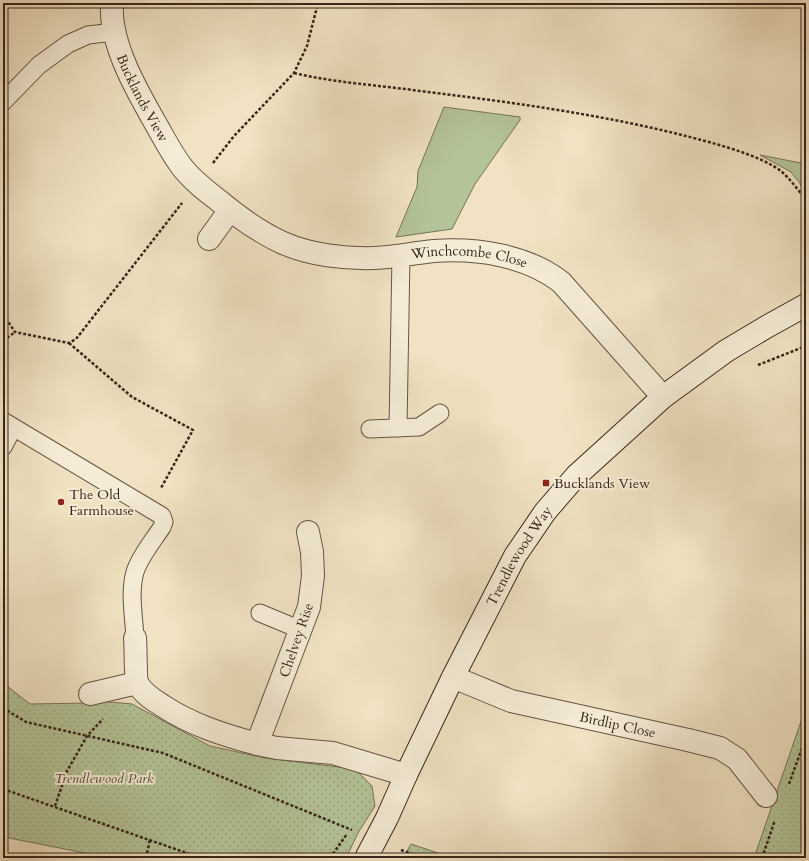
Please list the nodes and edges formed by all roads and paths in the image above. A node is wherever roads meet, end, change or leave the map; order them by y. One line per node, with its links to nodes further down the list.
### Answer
1 (112, 3): 3 (street, Bucklands View)
2 (318, 3): 4 (path)
3 (114, 32): 5 (lane); 6 (street, Bucklands View)
4 (294, 73): 6 (path); 7 (path)
5 (3, 102)
6 (197, 183): 8 (street, Winchcombe Close); 15 (path)
7 (806, 200)
8 (230, 210): 9 (street); 10 (street, Winchcombe Close)
9 (209, 239)
10 (401, 255): 16 (street, Winchcombe Close); 19 (lane)
11 (806, 305): 16 (street, Trendlewood Way)
12 (3, 314): 13 (path)
13 (15, 332): 14 (path); 15 (path)
14 (3, 341)
15 (68, 343): 22 (path)
16 (663, 397): 27 (street, Trendlewood Way)
17 (440, 413): 19 (lane)
18 (8, 425): 21 (lane); 22 (lane)
19 (398, 428): 20 (lane)
20 (370, 429)
21 (3, 447)
22 (150, 509): 26 (lane)
23 (308, 532): 25 (street, Chelvey Rise)
24 (260, 613): 25 (lane)
25 (301, 630): 33 (street, Chelvey Rise)
26 (135, 638): 28 (street)
27 (453, 677): 34 (street, Trendlewood Way); 36 (street, Birdlip Close)
28 (137, 683): 29 (street); 33 (street)
29 (90, 694)
30 (3, 708): 32 (path)
31 (107, 715): 32 (path)
32 (87, 736): 37 (path); 38 (path)
33 (257, 744): 34 (street)
34 (406, 775): 40 (street, Trendlewood Way)
35 (3, 788): 37 (path)
36 (766, 796)
37 (55, 806): 39 (path)
38 (350, 829): 40 (path); 43 (path)
39 (150, 839): 41 (path); 42 (path)
40 (371, 849)
41 (146, 858)
42 (201, 858)
43 (330, 858)

